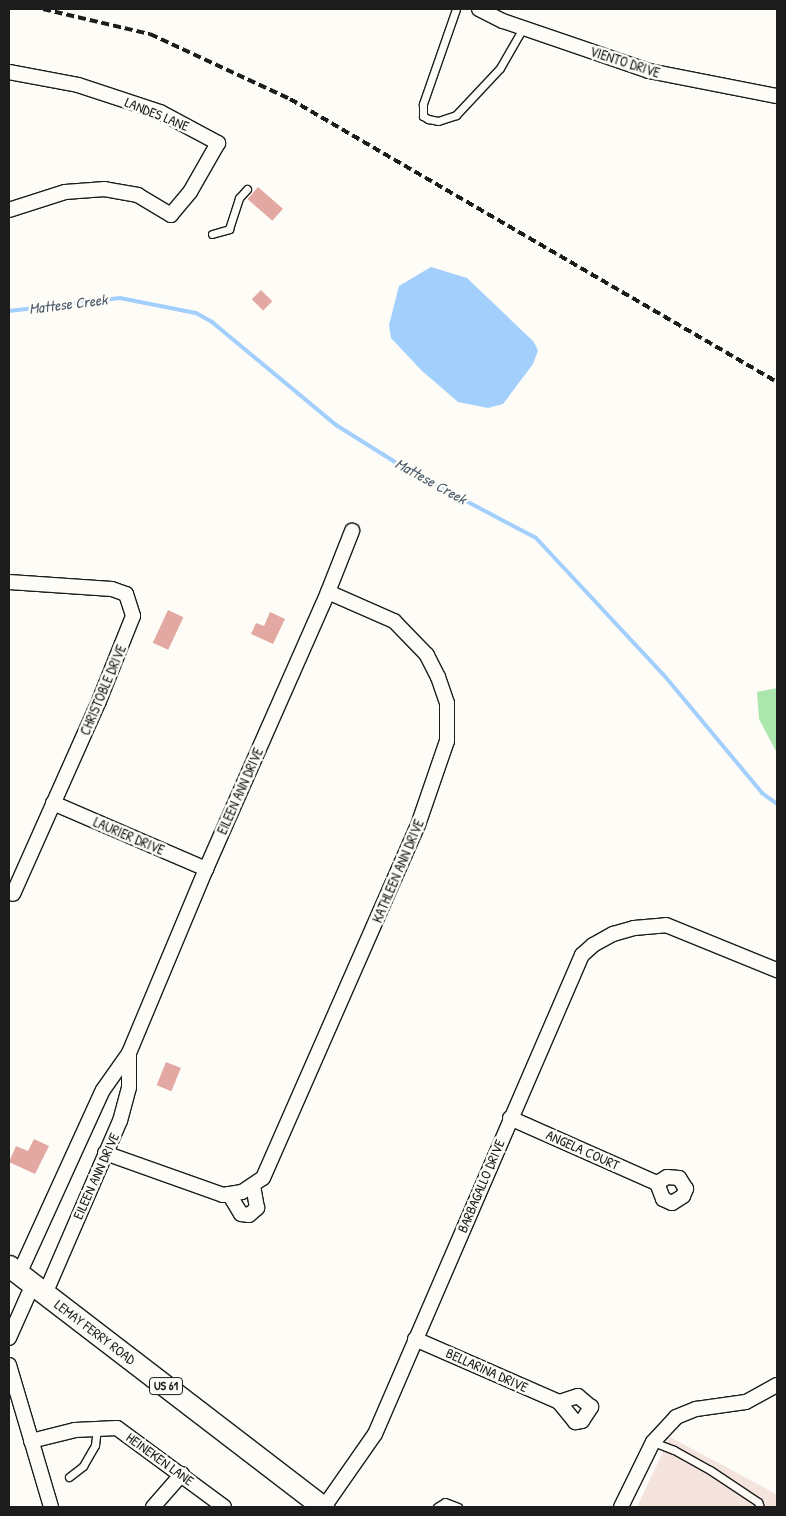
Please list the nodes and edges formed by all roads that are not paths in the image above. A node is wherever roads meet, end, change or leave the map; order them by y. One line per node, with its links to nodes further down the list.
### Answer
1 (456, 9): 3 (lane)
2 (478, 9): 3 (street, VIENTO DRIVE)
3 (523, 28): 5 (street, VIENTO DRIVE)
4 (9, 72): 7 (street, LANDES LANE)
5 (777, 96)
6 (247, 190): 8 (lane)
7 (9, 210)
8 (212, 234)
9 (352, 531): 11 (street, EILEEN ANN DRIVE)
10 (9, 582): 12 (street, CHRISTOBLE DRIVE)
11 (328, 592): 13 (street, EILEEN ANN DRIVE); 20 (street, KATHLEEN ANN DRIVE)
12 (53, 804): 13 (street, LAURIER DRIVE); 14 (street, CHRISTOBLE DRIVE)
13 (206, 869): 16 (street, EILEEN ANN DRIVE)
14 (13, 894)
15 (777, 970): 17 (street, BARBAGALLO DRIVE)
16 (129, 1053): 18 (street, EILEEN ANN DRIVE); 22 (street, EILEEN ANN DRIVE)
17 (510, 1118): 19 (street, ANGELA COURT); 24 (street, BARBAGALLO DRIVE)
18 (105, 1153): 21 (street); 22 (street, EILEEN ANN DRIVE)
19 (657, 1183)
20 (253, 1185): 21 (street, KATHLEEN ANN DRIVE); 21 (street)
21 (229, 1194)
22 (27, 1280): 23 (street); 36 (main road, LEMAY FERRY ROAD / US 61)
23 (9, 1338)
24 (415, 1338): 27 (street, BELLARINA DRIVE); 36 (street, BARBAGALLO DRIVE)
25 (9, 1365): 29 (street)
26 (777, 1385): 30 (street)
27 (559, 1402)
28 (97, 1429): 29 (street, HEINEKEN LANE); 31 (street, HEINEKEN LANE); 32 (lane)
29 (31, 1441): 33 (street)
30 (652, 1442): 39 (street); 40 (lane)
31 (182, 1474): 34 (street); 35 (street, HEINEKEN LANE)
32 (69, 1476)
33 (51, 1507)
34 (153, 1507)
35 (224, 1507)
36 (324, 1507)
37 (437, 1507): 38 (lane)
38 (458, 1507)
39 (621, 1507)
40 (760, 1507)

